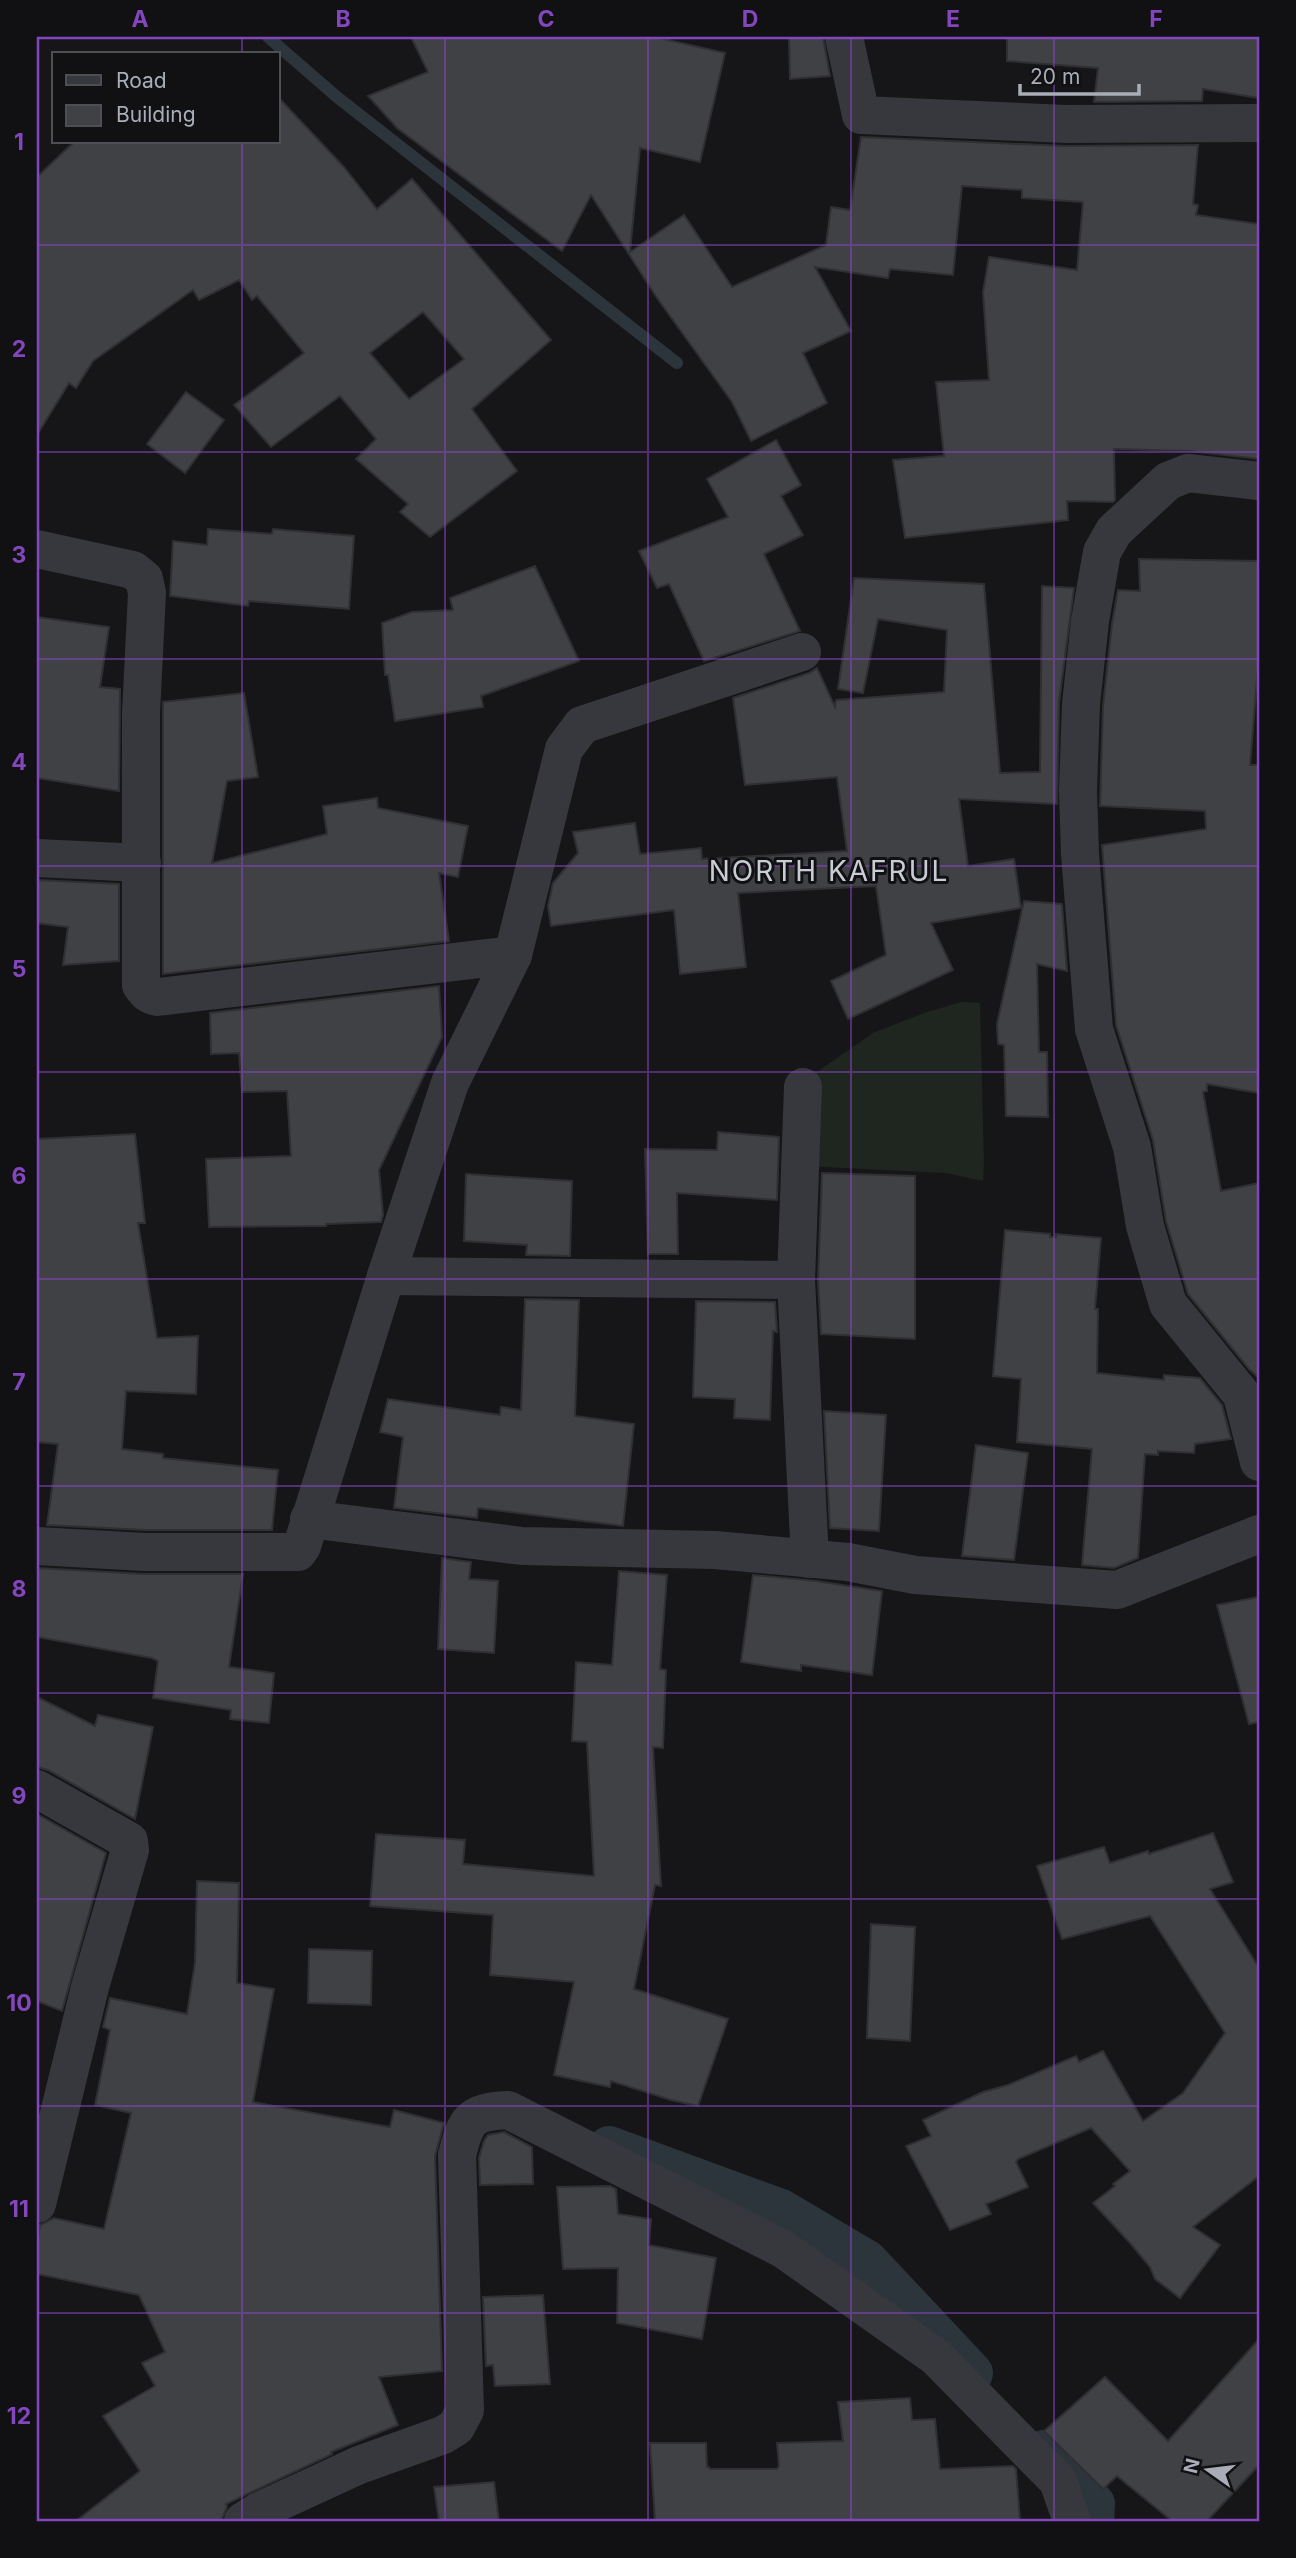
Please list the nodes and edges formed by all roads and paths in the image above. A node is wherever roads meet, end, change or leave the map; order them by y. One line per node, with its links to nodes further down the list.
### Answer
1 (844, 37): 2 (street)
2 (1259, 123)
3 (1259, 481): 12 (street)
4 (37, 549): 7 (street)
5 (802, 652): 8 (street)
6 (37, 858): 7 (street)
7 (142, 863): 8 (street)
8 (513, 955): 10 (street)
9 (803, 1087): 11 (street)
10 (386, 1276): 11 (street); 13 (street)
11 (796, 1280): 16 (street)
12 (1259, 1462)
13 (309, 1519): 15 (street); 16 (street)
14 (1259, 1534): 16 (street)
15 (37, 1546)
16 (810, 1559)
17 (37, 1789): 18 (street)
18 (37, 2204)
19 (243, 2521): 20 (street)
20 (1072, 2521)

